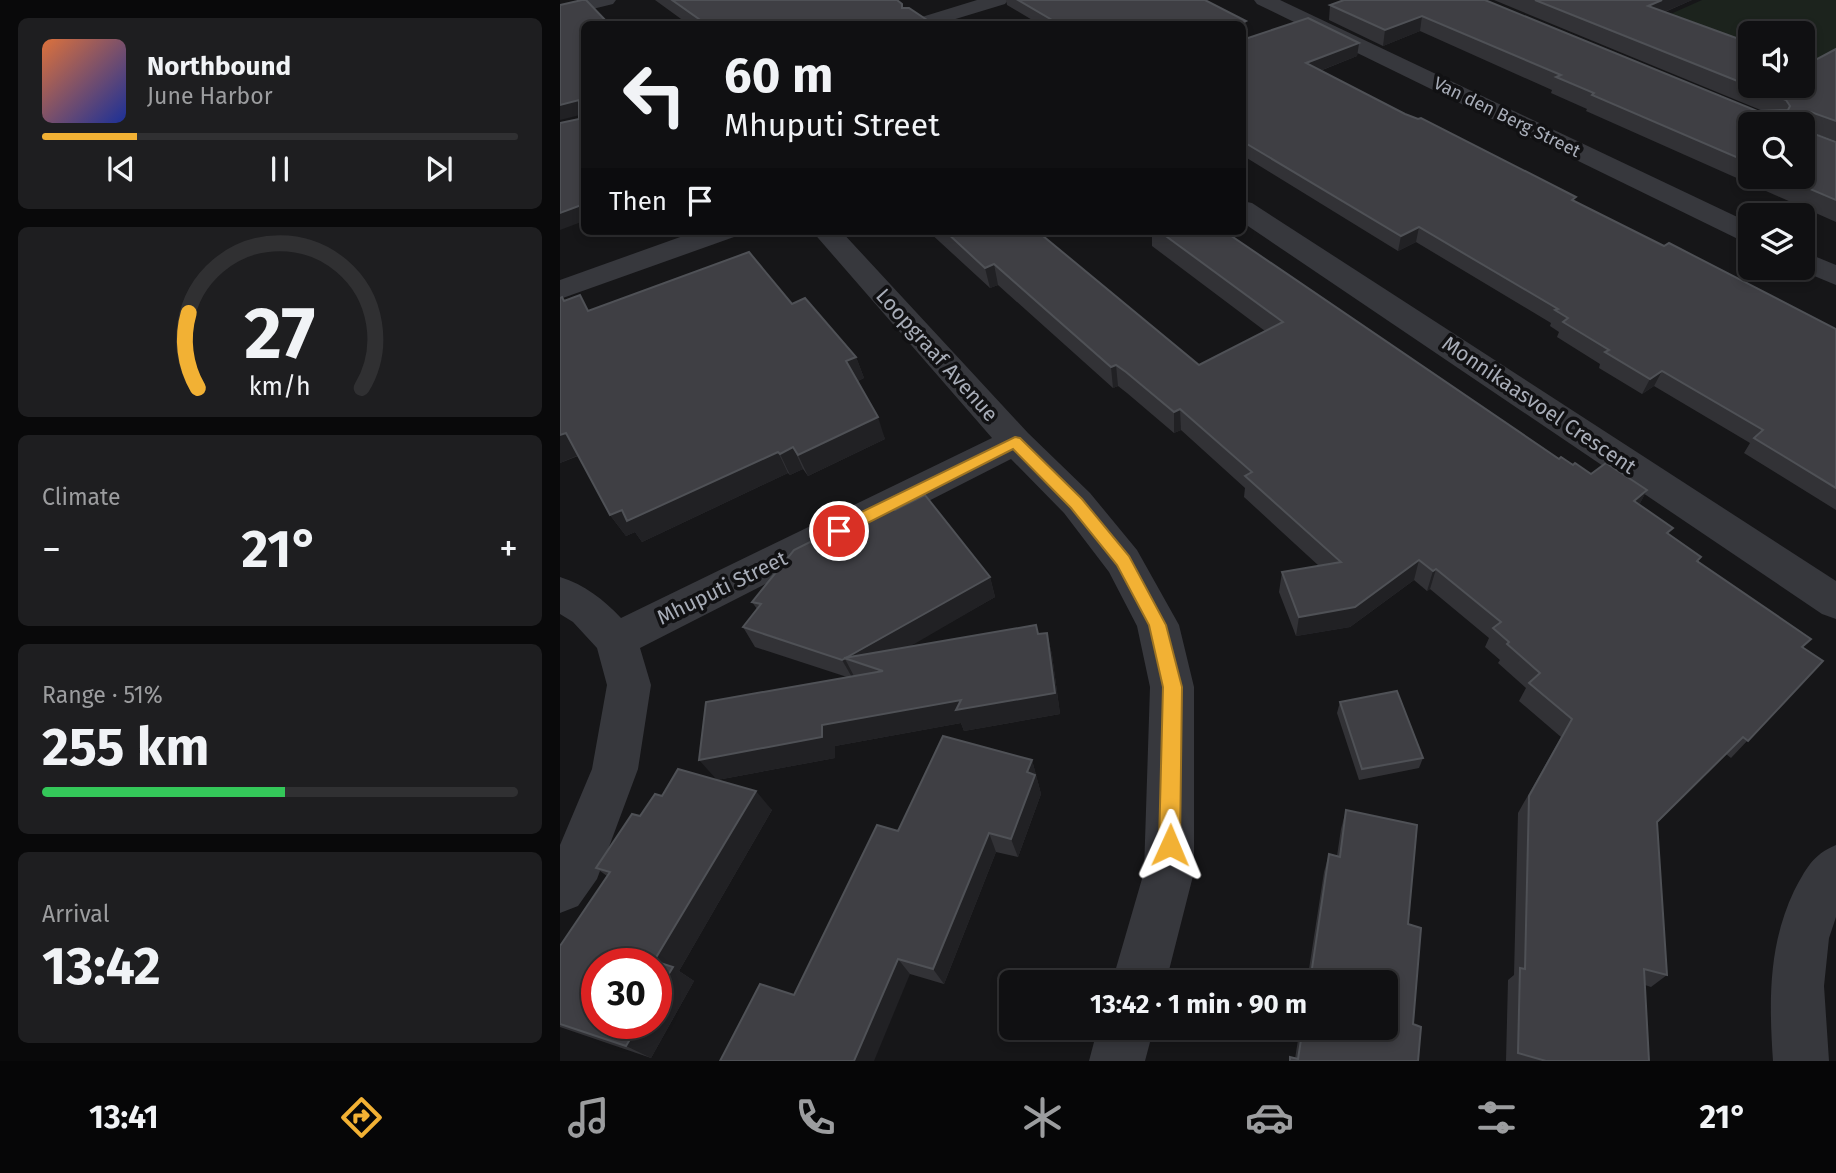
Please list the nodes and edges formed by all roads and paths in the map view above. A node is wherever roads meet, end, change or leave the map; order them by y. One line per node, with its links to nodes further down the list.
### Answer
1 (606, 0): 4 (street)
2 (998, 0): 5 (street)
3 (1264, 0): 6 (street, Van den Berg Street)
4 (560, 11)
5 (929, 21)
6 (1309, 21): 7 (street); 9 (street, Van den Berg Street)
7 (1276, 33)
8 (1246, 212): 17 (street, Monnikaasvoel Crescent)
9 (1738, 228)
10 (713, 235): 14 (street)
11 (830, 235): 15 (street, Loopgraaf Avenue)
12 (1815, 266): 13 (street)
13 (1836, 276)
14 (560, 290)
15 (1015, 442): 18 (street, Mhuputi Street); 21 (street, Loopgraaf Avenue)
16 (560, 593): 18 (street)
17 (1836, 602)
18 (616, 640): 20 (street)
19 (1836, 870): 24 (street)
20 (560, 888)
21 (1142, 970)
22 (1123, 1040): 23 (street)
23 (1117, 1061)
24 (1801, 1061)

